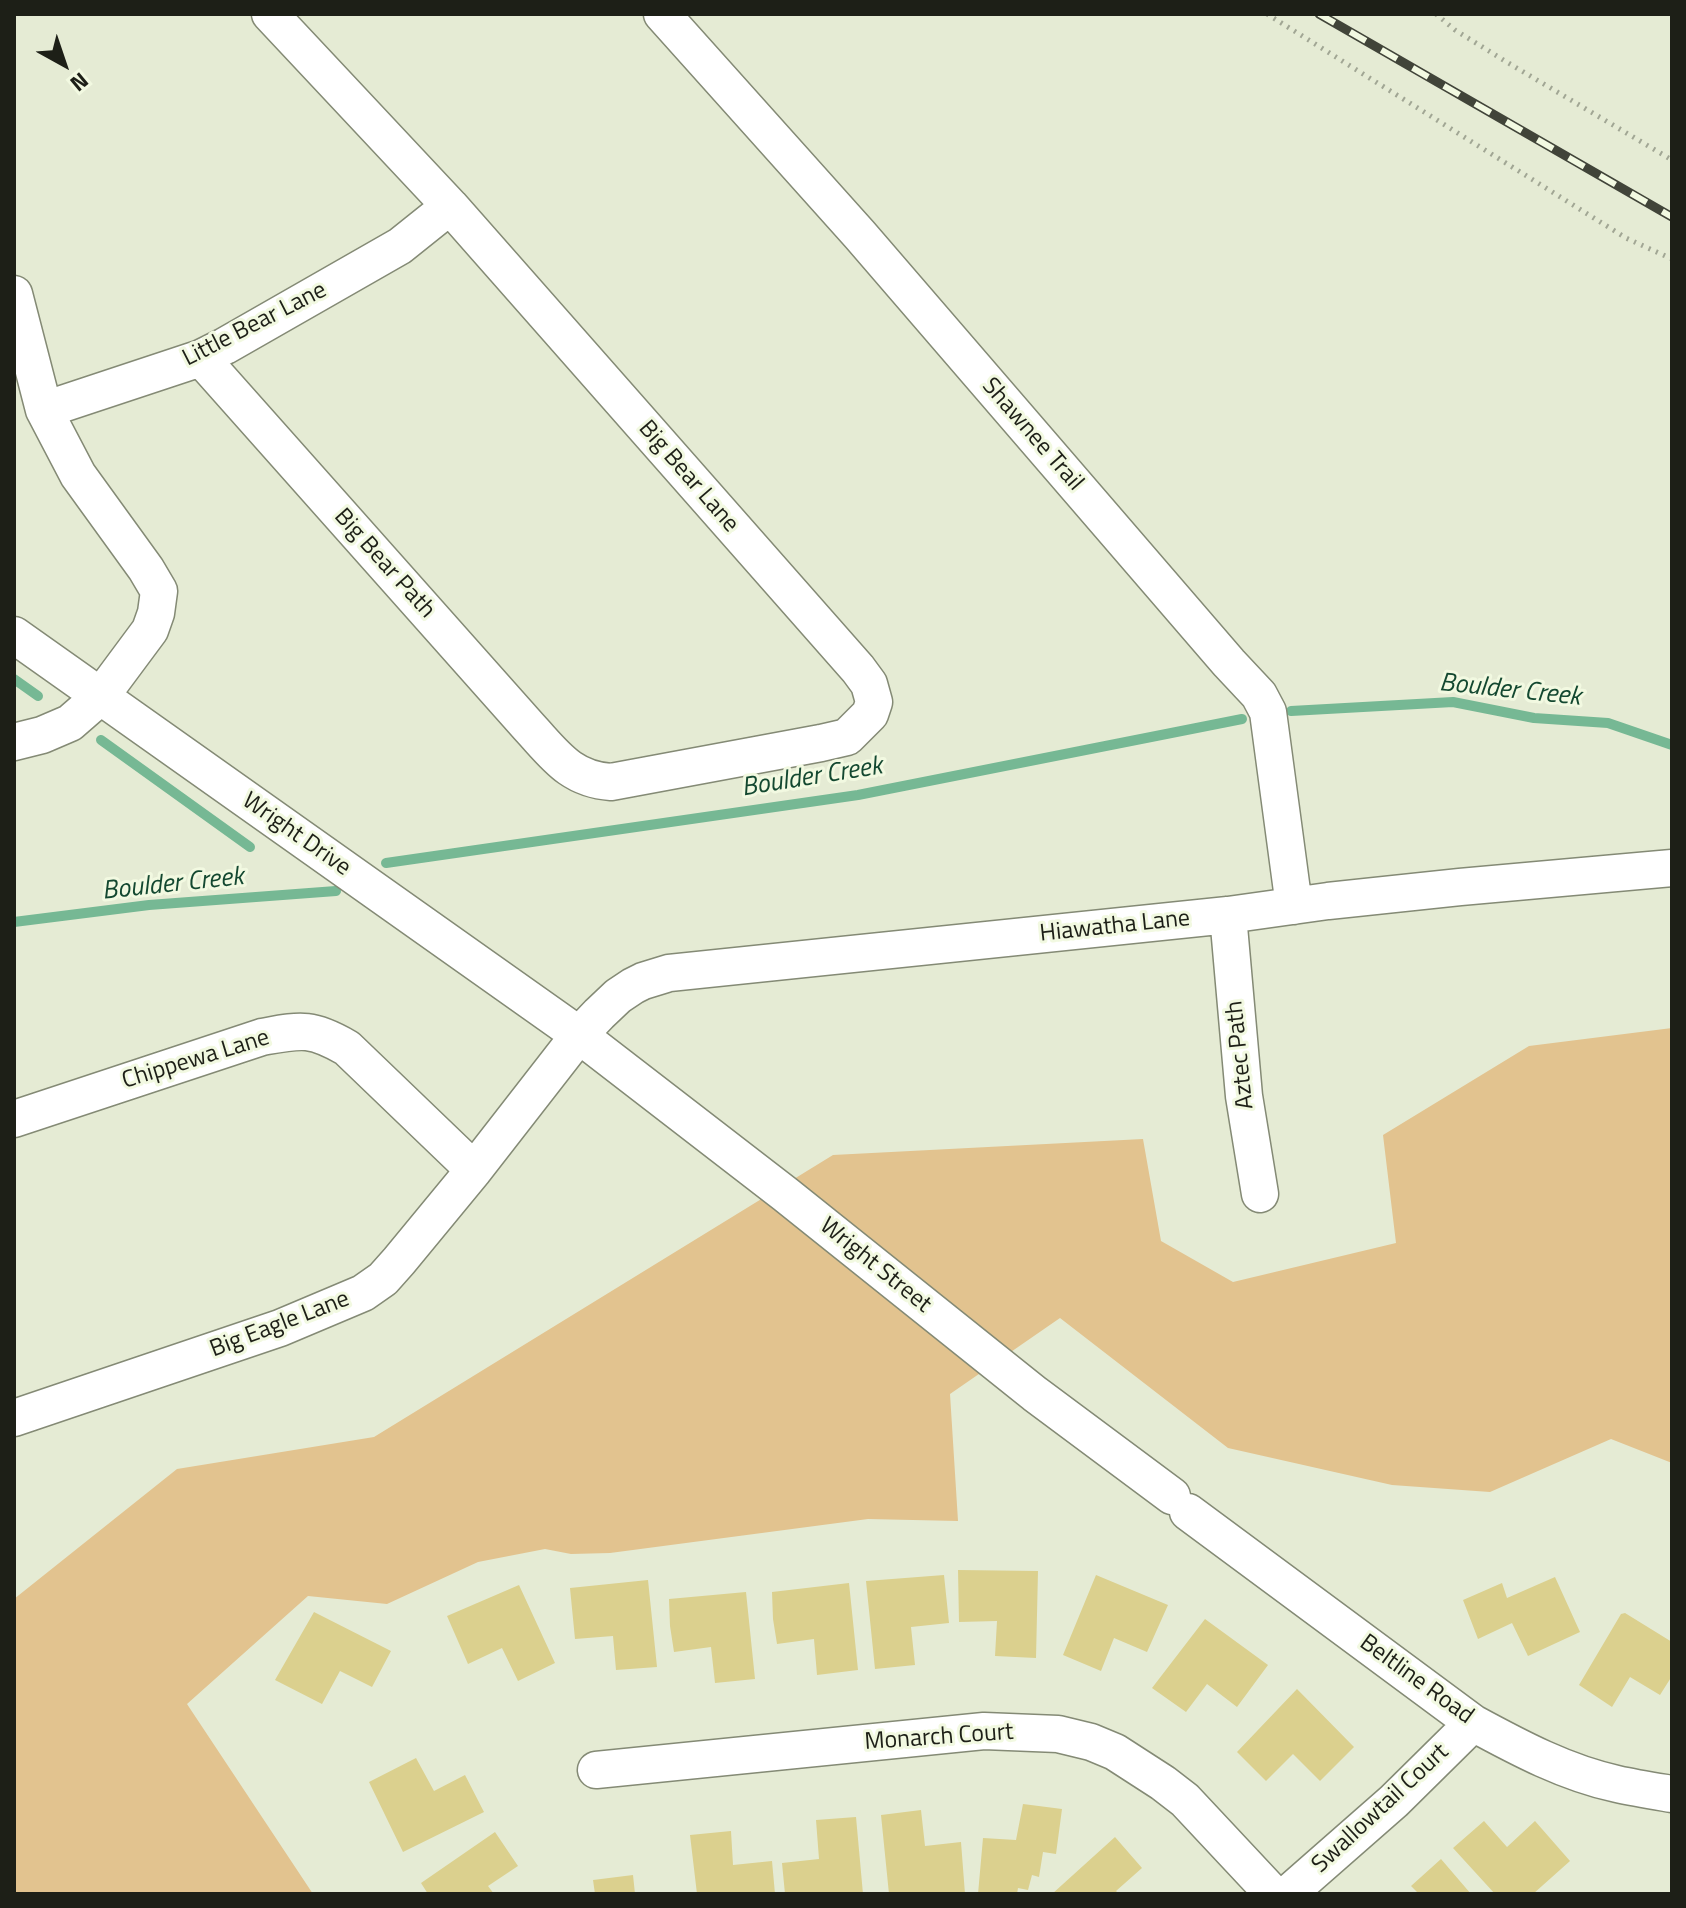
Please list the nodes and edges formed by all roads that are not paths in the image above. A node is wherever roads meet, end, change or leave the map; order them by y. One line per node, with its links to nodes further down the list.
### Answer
1 (270, 14): 3 (street, Big Bear Lane)
2 (662, 14): 12 (street, Shawnee Trail)
3 (450, 206): 5 (street, Little Bear Lane); 10 (street, Big Bear Lane)
4 (14, 294): 6 (street)
5 (201, 358): 6 (street, Little Bear Lane); 10 (street, Big Bear Path)
6 (44, 410): 8 (street)
7 (14, 635): 8 (street, Wright Drive)
8 (101, 696): 9 (street); 14 (street, Wright Drive)
9 (14, 742)
10 (569, 769)
11 (1672, 868): 12 (street, Hiawatha Lane)
12 (1294, 906): 13 (street, Hiawatha Lane)
13 (1228, 915): 14 (street, Hiawatha Lane); 17 (street, Aztec Path)
14 (579, 1035): 16 (street, Big Eagle Lane); 19 (street, Wright Street)
15 (14, 1119): 16 (street, Chippewa Lane)
16 (474, 1170): 18 (street, Big Eagle Lane)
17 (1260, 1194)
18 (14, 1418)
19 (1180, 1504): 20 (street, Beltline Road)
20 (1473, 1723): 22 (street, Beltline Road); 24 (street, Swallowtail Court)
21 (596, 1770): 23 (street, Monarch Court)
22 (1672, 1794)
23 (1273, 1894)
24 (1288, 1894)

